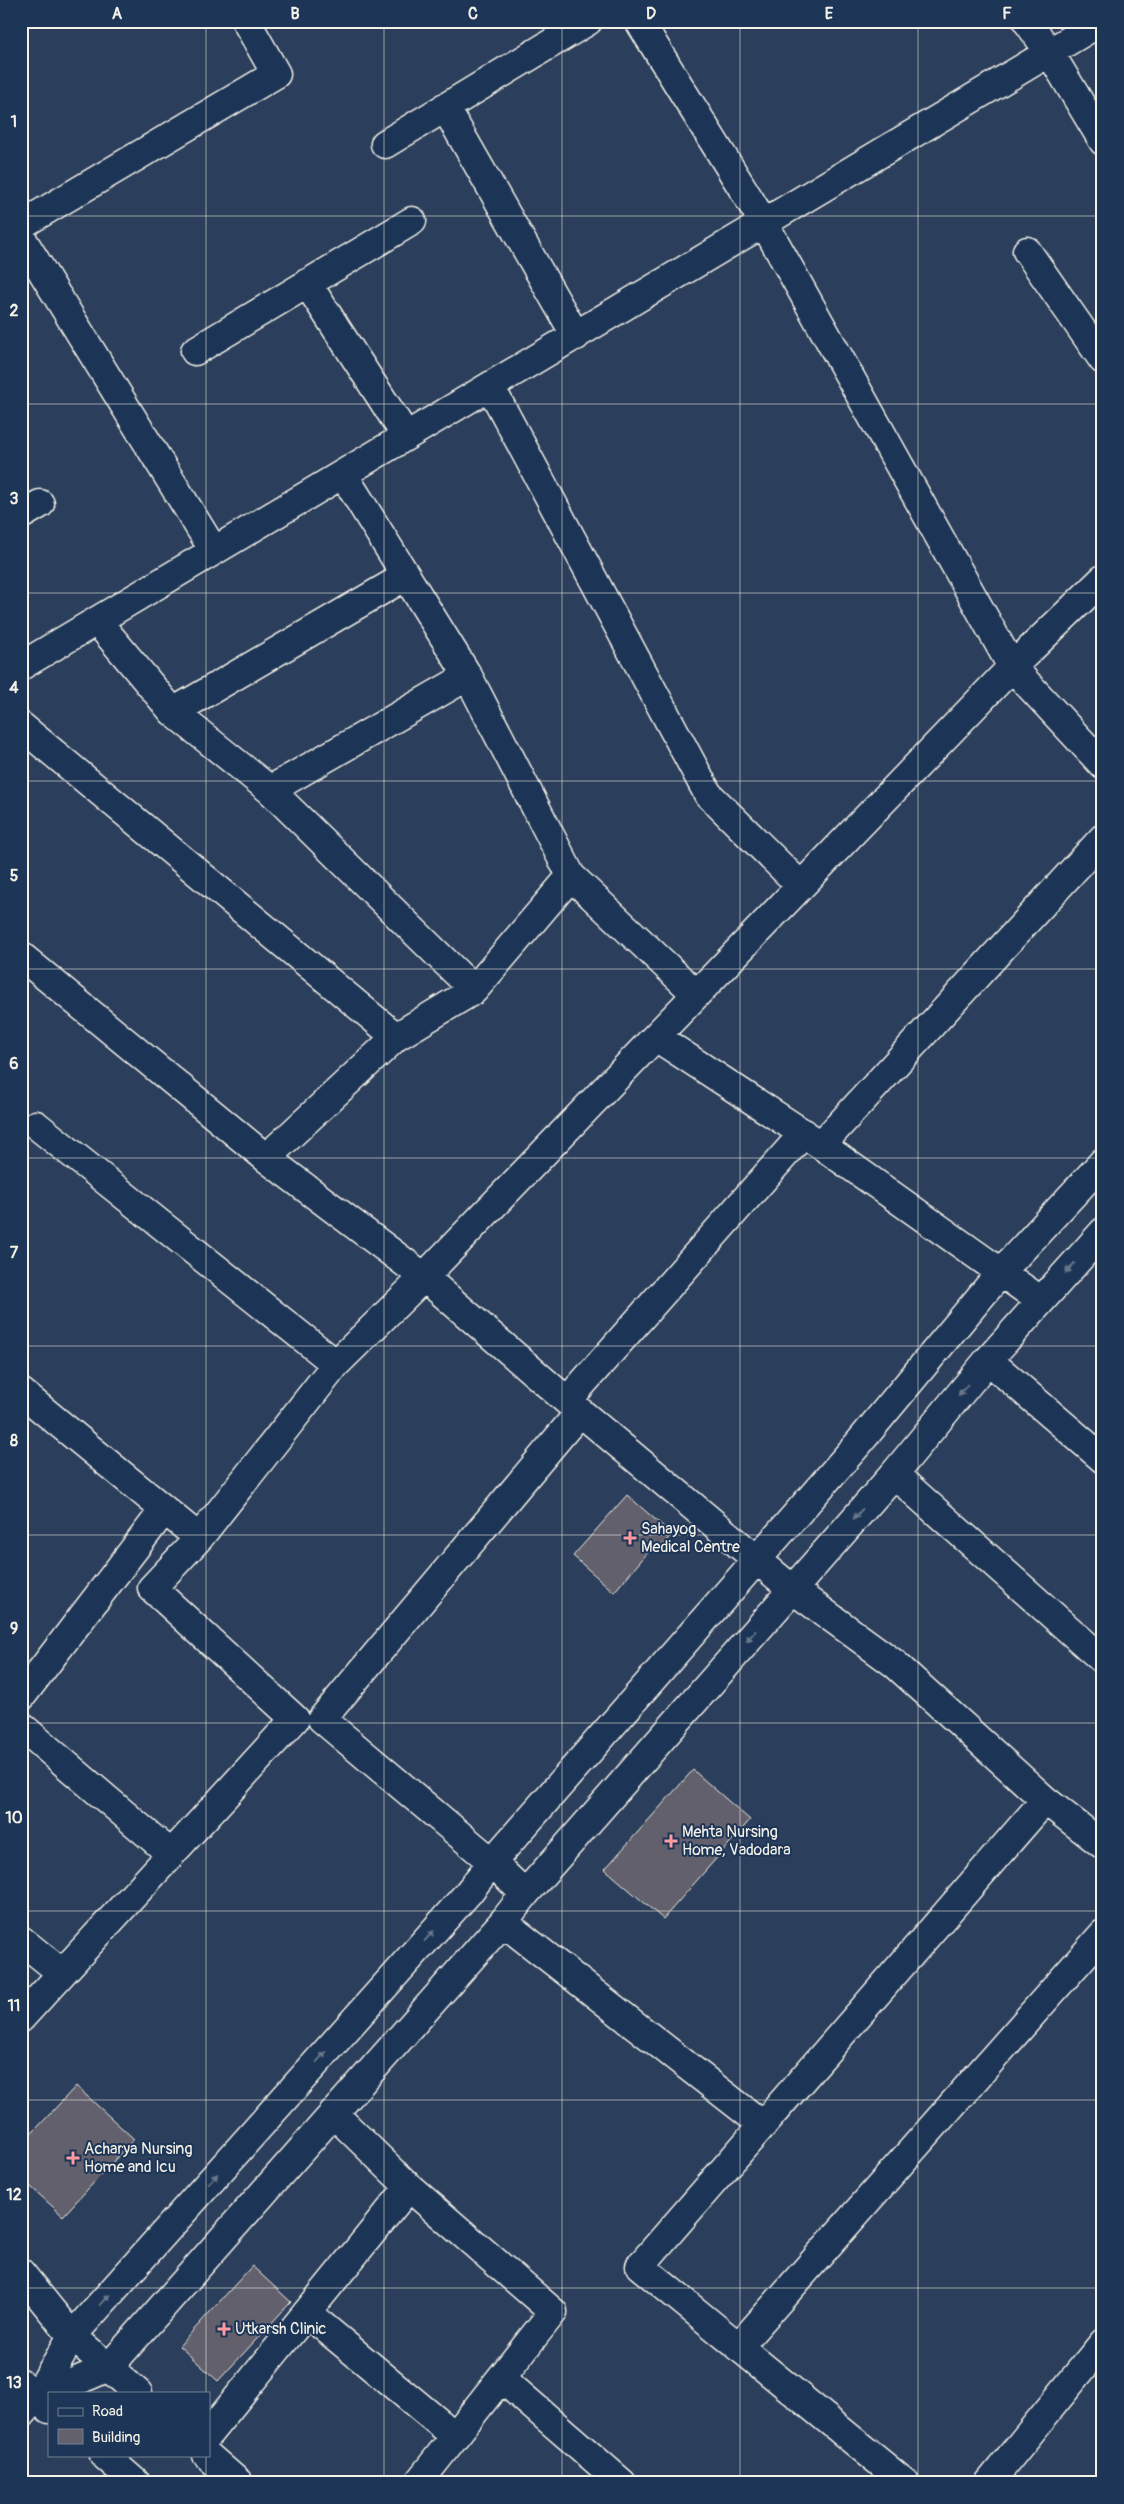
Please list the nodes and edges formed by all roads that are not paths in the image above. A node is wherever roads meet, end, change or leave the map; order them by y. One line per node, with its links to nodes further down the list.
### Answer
1 (246, 21): 12 (street)
2 (588, 21): 7 (street)
3 (639, 21): 11 (street)
4 (1027, 21): 6 (street)
5 (1102, 21): 6 (street)
6 (1050, 53): 8 (street); 11 (street)
7 (445, 107): 9 (street); 16 (street)
8 (1103, 141)
9 (385, 144)
10 (412, 220): 15 (street)
11 (764, 223): 16 (street); 27 (street)
12 (21, 225)
13 (21, 237): 22 (street)
14 (1028, 251): 18 (street)
15 (307, 284): 17 (street); 20 (street)
16 (576, 336): 19 (street)
17 (195, 351)
18 (1103, 360)
19 (490, 386): 20 (street); 35 (street)
20 (406, 436): 21 (street)
21 (343, 474): 22 (street); 23 (street)
22 (214, 551): 25 (street)
23 (406, 576): 28 (street); 29 (street)
24 (1103, 579): 27 (street)
25 (97, 621): 26 (street); 29 (street)
26 (21, 666)
27 (1012, 667): 31 (street); 35 (street)
28 (468, 676): 32 (street); 34 (street)
29 (173, 712): 32 (street)
30 (21, 726): 39 (street)
31 (1103, 765)
32 (270, 790): 37 (street)
33 (1103, 838): 42 (street)
34 (570, 876): 37 (street); 38 (street)
35 (801, 886): 38 (street)
36 (21, 956): 43 (street)
37 (474, 990): 39 (street)
38 (696, 994): 40 (street)
39 (396, 1037): 43 (street)
40 (656, 1037): 42 (street); 47 (street)
41 (36, 1125): 50 (street)
42 (812, 1139): 46 (street); 52 (street)
43 (266, 1158): 47 (street)
44 (1103, 1162): 46 (street)
45 (1103, 1232): 48 (street, one-way to 48)
46 (1001, 1272): 48 (street); 57 (street)
47 (424, 1277): 50 (street); 52 (street)
48 (1040, 1300): 49 (street)
49 (988, 1360): 53 (street); 54 (street, one-way to 54)
50 (336, 1364): 56 (street)
51 (21, 1392): 55 (street)
52 (574, 1406): 57 (street); 65 (street)
53 (1103, 1459)
54 (894, 1474): 58 (street, one-way to 58); 59 (street)
55 (164, 1510): 56 (street); 60 (street)
56 (199, 1538): 64 (street)
57 (756, 1560): 58 (street); 65 (street)
58 (792, 1589): 62 (street); 66 (street, one-way to 66)
59 (1103, 1660)
60 (24, 1685)
61 (21, 1726): 64 (street)
62 (1045, 1800): 63 (street); 73 (street)
63 (1103, 1845)
64 (171, 1854): 70 (street)
65 (492, 1862): 66 (street); 77 (street, one-way to 65)
66 (524, 1894): 67 (street)
67 (503, 1922): 72 (street); 73 (street)
68 (1103, 1934): 78 (street)
69 (21, 1940): 70 (street)
70 (62, 1974): 71 (street)
71 (21, 2018)
72 (333, 2113): 74 (street); 80 (street)
73 (763, 2125): 78 (street)
74 (409, 2187): 76 (street); 81 (street)
75 (21, 2272): 77 (street)
76 (307, 2313): 85 (street); 86 (street)
77 (72, 2336): 80 (street); 84 (street)
78 (738, 2347): 93 (street)
79 (1098, 2358): 94 (street)
80 (109, 2367): 82 (street); 83 (street)
81 (501, 2378): 86 (street); 92 (street)
82 (52, 2392)
83 (137, 2392)
84 (38, 2398)
85 (210, 2432)
86 (455, 2436): 91 (street)
87 (105, 2456): 89 (street)
88 (208, 2456): 90 (street)
89 (136, 2483)
90 (239, 2483)
91 (418, 2483)
92 (622, 2483)
93 (905, 2483)
94 (989, 2483)

